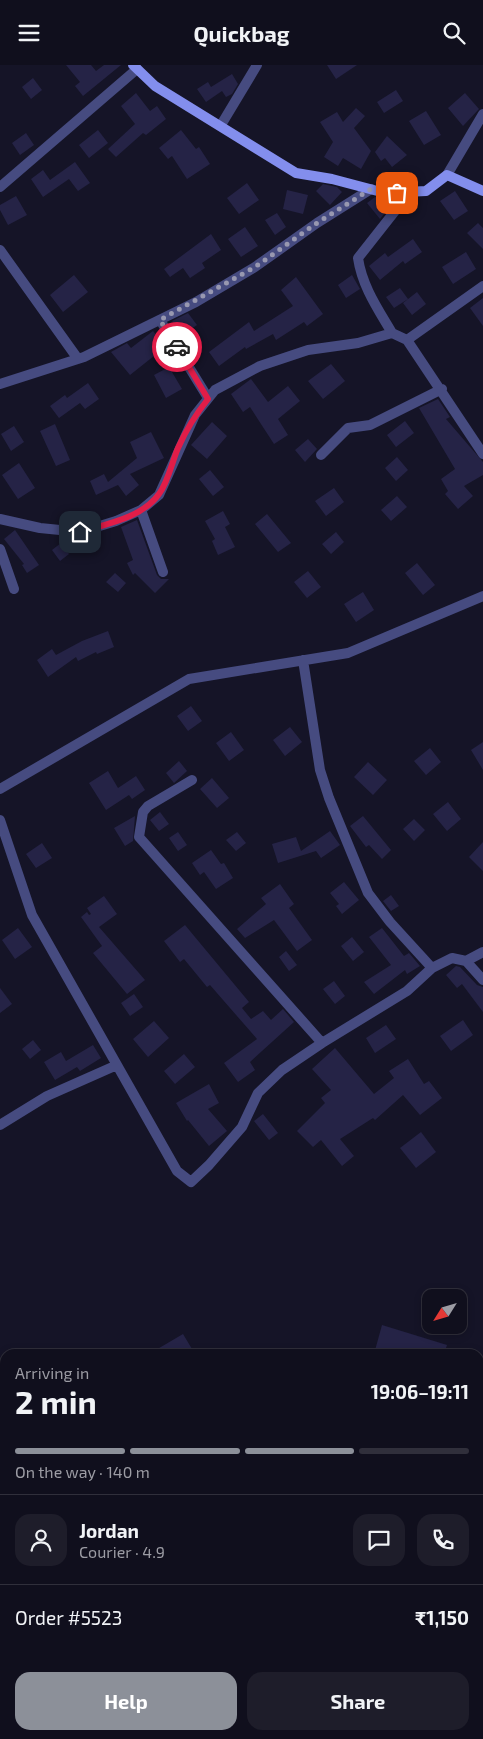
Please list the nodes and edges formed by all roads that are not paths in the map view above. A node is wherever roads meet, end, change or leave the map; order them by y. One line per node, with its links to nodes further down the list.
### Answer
1 (257, 65): 4 (street)
2 (135, 67): 4 (main road); 6 (street)
3 (483, 114): 5 (street)
4 (221, 125): 7 (main road)
5 (447, 175): 8 (main road); 9 (main road)
6 (0, 187)
7 (371, 189): 9 (main road); 12 (street)
8 (483, 191)
9 (410, 192): 13 (street)
10 (0, 250): 15 (street)
11 (483, 286): 14 (street)
12 (160, 320): 15 (street); 18 (street)
13 (392, 333): 14 (street); 18 (street)
14 (407, 340): 17 (street)
15 (78, 359): 16 (street)
16 (0, 384)
17 (442, 389): 19 (street); 20 (street)
18 (208, 399): 21 (street)
19 (483, 454)
20 (321, 455)
21 (141, 510): 22 (street); 24 (street)
22 (0, 519)
23 (0, 549): 25 (street)
24 (163, 572)
25 (14, 589)
26 (483, 596): 27 (street)
27 (303, 660): 29 (street); 33 (street)
28 (192, 780): 35 (street)
29 (0, 789)
30 (0, 820): 36 (street)
31 (483, 952): 32 (street)
32 (466, 961): 33 (street); 34 (street)
33 (432, 968): 35 (street)
34 (483, 980)
35 (322, 1043): 36 (street)
36 (117, 1065): 37 (street)
37 (0, 1125)

